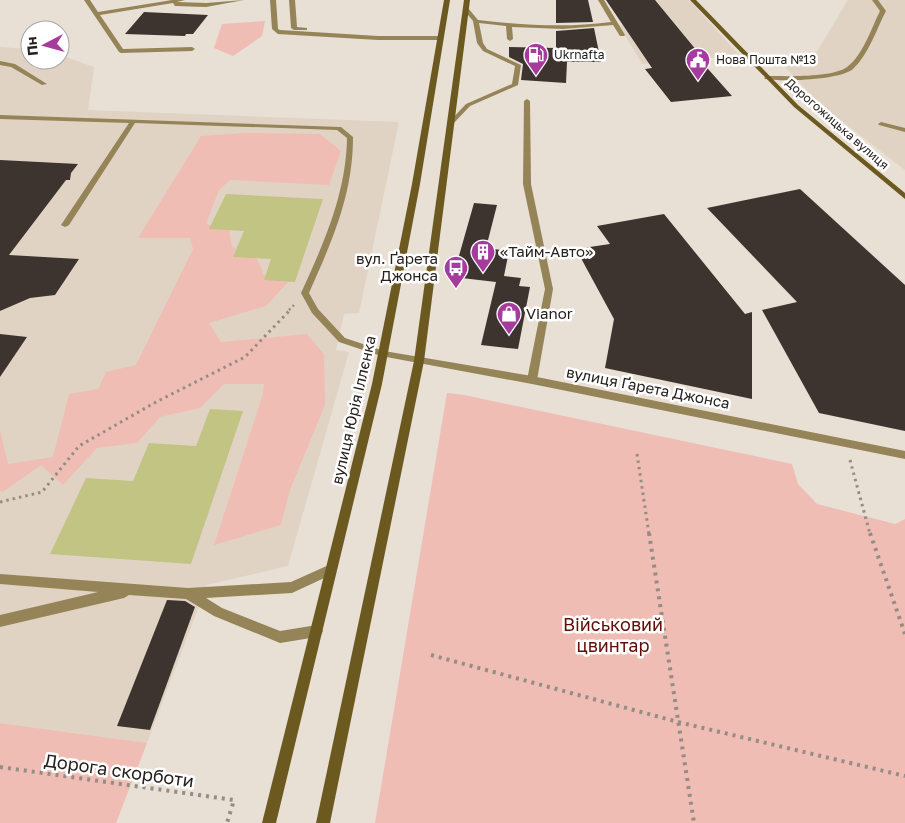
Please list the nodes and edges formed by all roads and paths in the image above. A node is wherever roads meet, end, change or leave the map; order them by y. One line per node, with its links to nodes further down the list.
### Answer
1 (87, 0): 13 (street)
2 (182, 0): 11 (street)
3 (241, 0): 11 (street)
4 (273, 0): 18 (street)
5 (292, 0): 18 (street)
6 (447, 0): 19 (main road, вулиця Юрія Іллєнка)
7 (467, 0): 12 (main road)
8 (601, 0): 15 (street)
9 (693, 0): 24 (main road, Дорогожицька вулиця)
10 (875, 0): 24 (street)
11 (162, 3): 13 (street)
12 (466, 9): 14 (street); 29 (main road)
13 (97, 14): 21 (street)
14 (476, 21): 16 (street); 29 (street)
15 (615, 23): 16 (street); 17 (street)
16 (509, 25): 20 (street)
17 (622, 35)
18 (413, 38): 19 (street)
19 (440, 38): 35 (main road, вулиця Юрія Іллєнка)
20 (510, 39)
21 (192, 49)
22 (6, 56): 23 (street)
23 (0, 62): 25 (street)
24 (767, 78): 32 (main road, Дорогожицька вулиця)
25 (44, 84)
26 (527, 101): 37 (street)
27 (0, 116): 28 (street)
28 (133, 122): 33 (street); 34 (street)
29 (450, 124): 36 (main road)
30 (881, 124): 31 (street)
31 (905, 130)
32 (905, 197)
33 (65, 224)
34 (305, 293): 35 (street, вулиця Ґарета Джонса); 41 (path)
35 (384, 354): 36 (street, вулиця Ґарета Джонса); 42 (main road, вулиця Юрія Іллєнка)
36 (419, 361): 37 (street, вулиця Ґарета Джонса); 55 (main road)
37 (532, 380): 39 (street, вулиця Ґарета Джонса)
38 (637, 454): 50 (path)
39 (905, 455)
40 (850, 459): 48 (path)
41 (0, 502)
42 (331, 569): 45 (street); 47 (main road, вулиця Юрія Іллєнка)
43 (0, 579): 44 (street)
44 (135, 590): 45 (street); 46 (street)
45 (188, 594): 47 (street)
46 (0, 621)
47 (317, 631): 54 (main road, вулиця Юрія Іллєнка)
48 (905, 634)
49 (431, 655): 50 (path)
50 (678, 722): 52 (path); 56 (path)
51 (0, 767): 53 (path, Дорога скорботи)
52 (905, 776)
53 (227, 823)
54 (269, 823)
55 (323, 823)
56 (694, 823)

